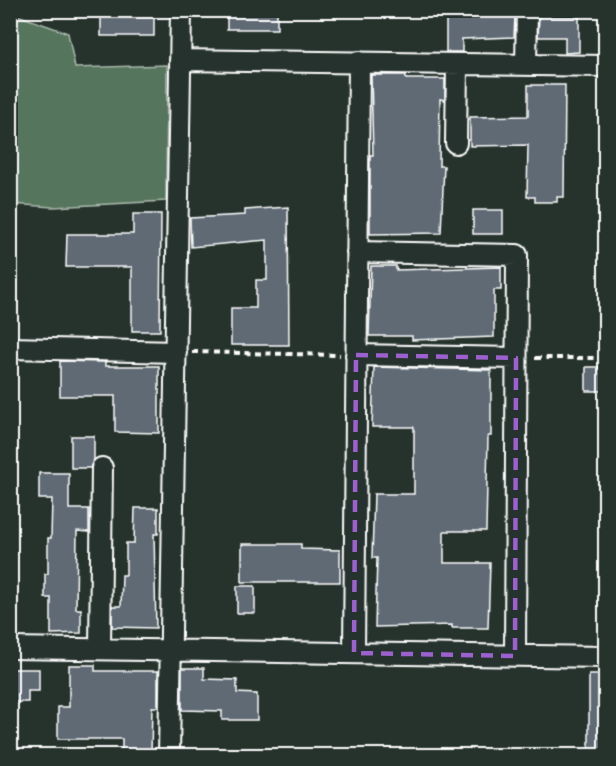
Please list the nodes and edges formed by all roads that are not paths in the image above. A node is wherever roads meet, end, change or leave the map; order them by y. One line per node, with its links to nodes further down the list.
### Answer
1 (181, 10): 3 (street)
2 (527, 10): 6 (street)
3 (180, 60): 4 (street); 11 (street)
4 (359, 62): 5 (street); 9 (street)
5 (457, 64): 6 (street); 8 (street)
6 (526, 64): 7 (street)
7 (606, 66)
8 (456, 144)
9 (357, 252): 12 (street); 13 (street)
10 (10, 348): 11 (street)
11 (176, 352): 17 (street)
12 (356, 355): 13 (street); 18 (street)
13 (516, 358): 19 (street)
14 (102, 468): 16 (street)
15 (10, 648): 16 (street)
16 (100, 649): 17 (street)
17 (172, 651): 18 (street); 21 (street)
18 (354, 653): 19 (street)
19 (515, 656): 20 (street)
20 (606, 657)
21 (169, 756)

